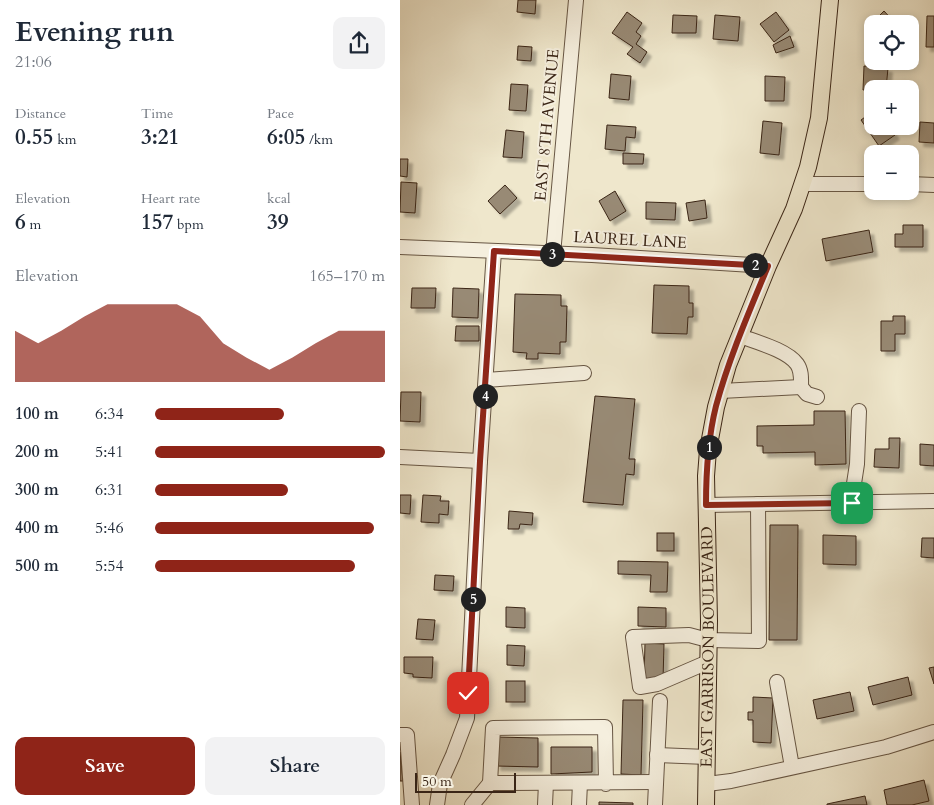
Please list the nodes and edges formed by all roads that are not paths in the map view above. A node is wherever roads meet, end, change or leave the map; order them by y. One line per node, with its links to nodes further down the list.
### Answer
1 (576, 0): 9 (street, EAST 8TH AVENUE)
2 (830, 0): 3 (main road, EAST GARRISON BOULEVARD)
3 (803, 184): 4 (street); 10 (main road, EAST GARRISON BOULEVARD)
4 (864, 184)
5 (919, 184): 6 (street)
6 (934, 184)
7 (400, 247): 8 (street, LAUREL LANE)
8 (494, 251): 9 (street, LAUREL LANE); 13 (street)
9 (553, 254): 10 (street, LAUREL LANE)
10 (768, 266): 11 (main road, EAST GARRISON BOULEVARD)
11 (740, 336): 14 (street); 15 (main road, EAST GARRISON BOULEVARD)
12 (584, 373): 13 (street)
13 (486, 380): 19 (street)
14 (801, 388): 15 (street); 16 (street)
15 (721, 391): 23 (main road, EAST GARRISON BOULEVARD)
16 (817, 397)
17 (858, 412): 21 (street)
18 (400, 457): 19 (street)
19 (480, 461): 40 (street)
20 (934, 502): 21 (street)
21 (852, 503): 22 (street)
22 (758, 504): 23 (street); 24 (street)
23 (706, 505): 24 (main road, EAST GARRISON BOULEVARD)
24 (708, 640): 25 (main road, EAST GARRISON BOULEVARD); 25 (street)
25 (708, 662): 31 (main road, EAST GARRISON BOULEVARD)
26 (777, 682): 32 (street)
27 (660, 702): 30 (street)
28 (934, 732): 32 (street)
29 (400, 735): 39 (street)
30 (657, 755): 31 (street); 33 (street)
31 (707, 757): 38 (main road, EAST GARRISON BOULEVARD)
32 (792, 767): 38 (street)
33 (656, 782): 37 (street); 44 (street)
34 (546, 783): 35 (street); 36 (street); 42 (street)
35 (580, 783): 37 (street); 43 (street)
36 (490, 784): 37 (street); 41 (street)
37 (606, 784)
38 (707, 784): 45 (main road, EAST GARRISON BOULEVARD)
39 (412, 805)
40 (437, 805)
41 (472, 805)
42 (545, 805)
43 (579, 805)
44 (655, 805)
45 (706, 805)

